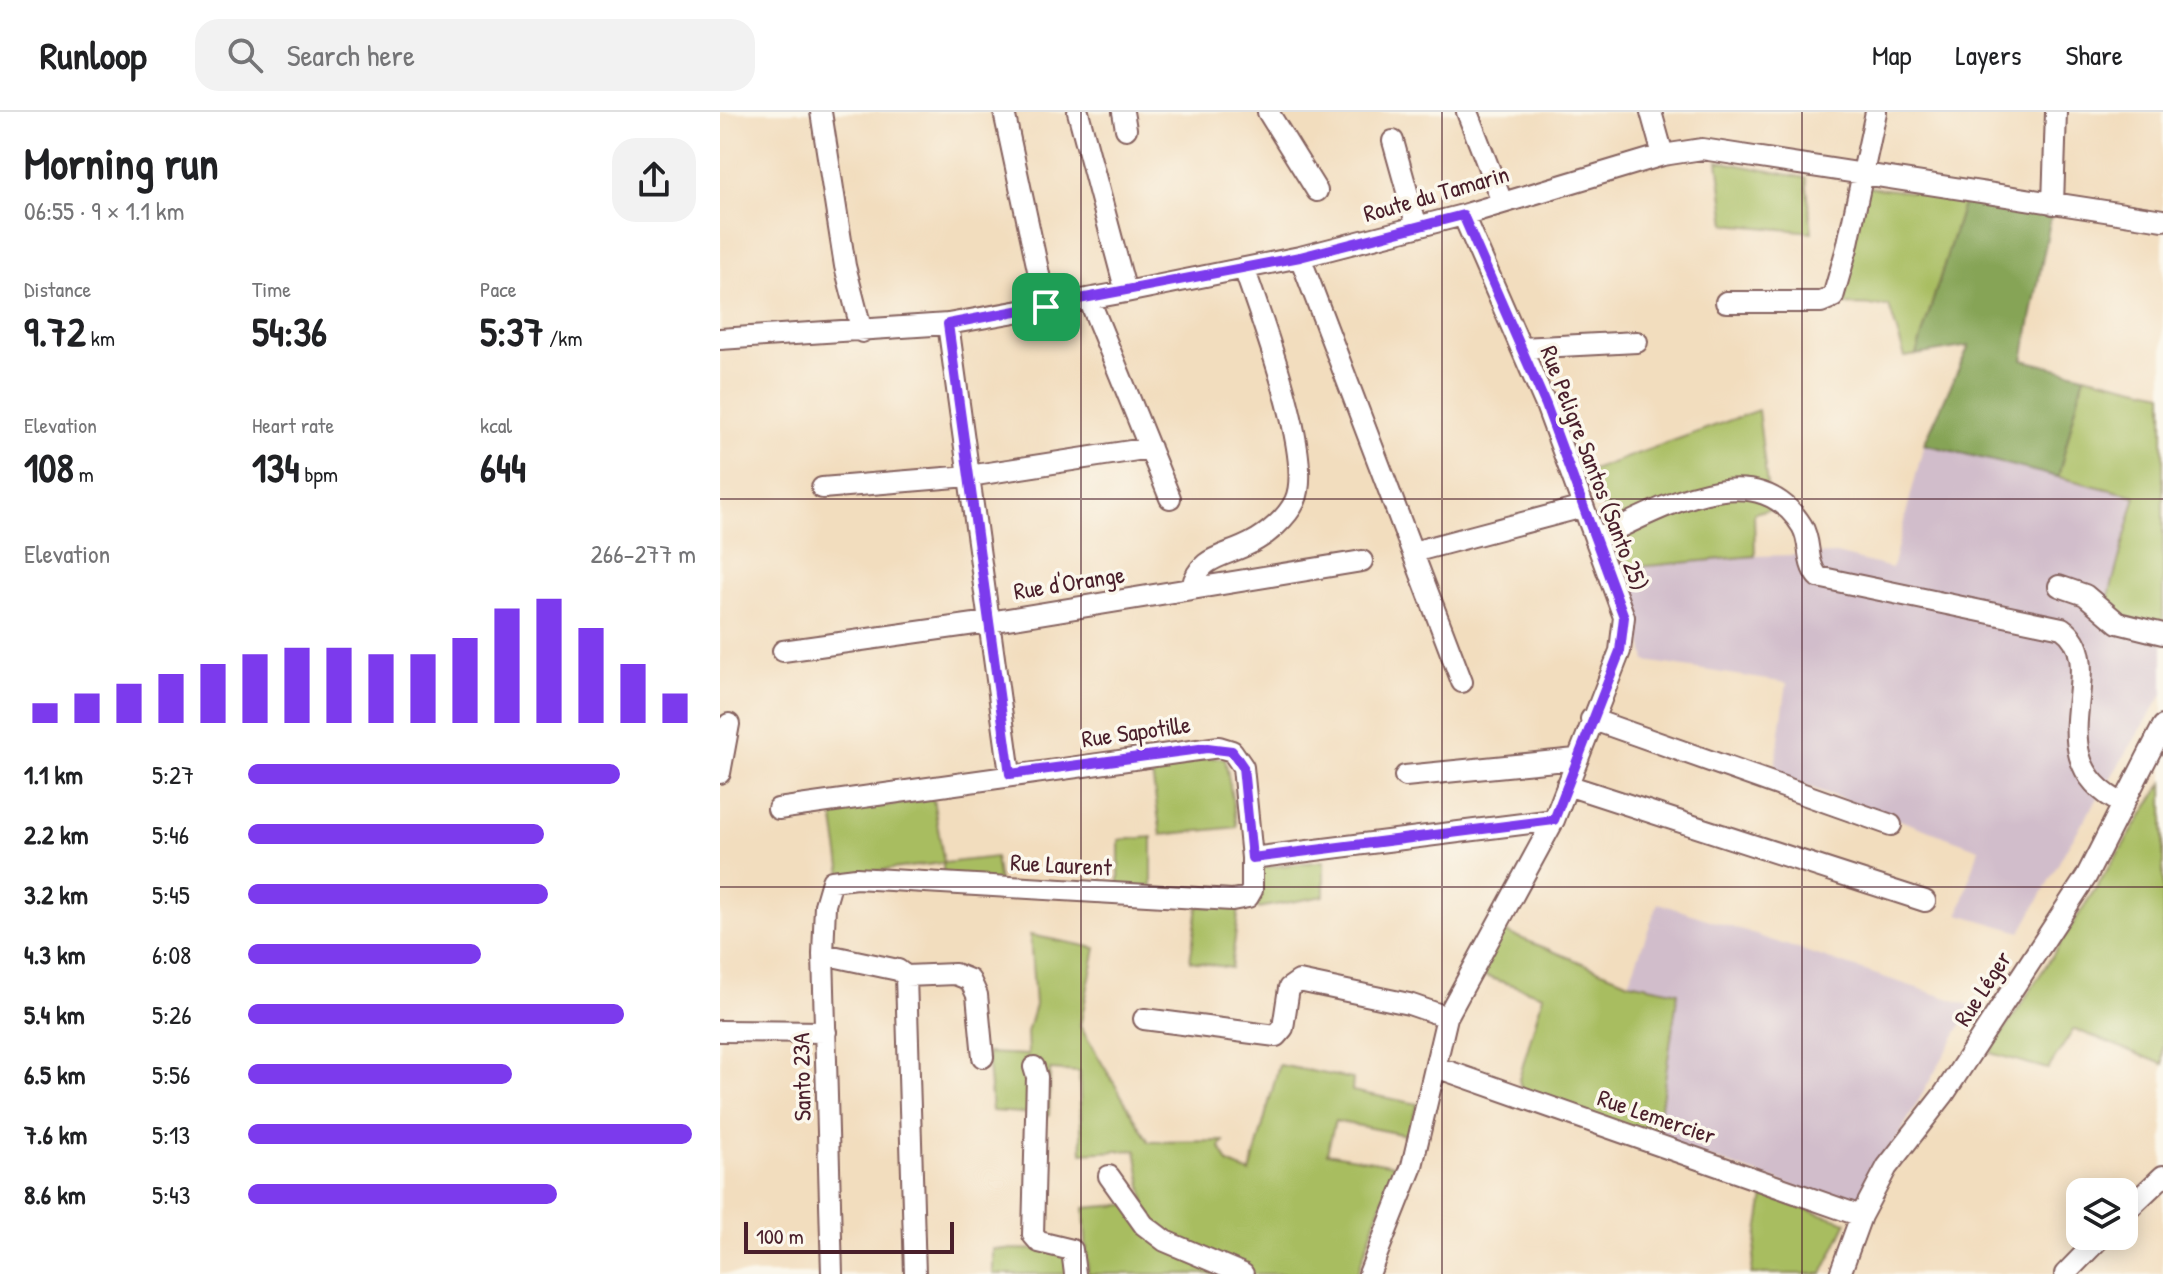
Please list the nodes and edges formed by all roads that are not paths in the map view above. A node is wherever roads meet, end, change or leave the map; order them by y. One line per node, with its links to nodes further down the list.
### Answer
1 (821, 112): 25 (street)
2 (1004, 112): 23 (street)
3 (1078, 112): 20 (street)
4 (1268, 112): 12 (street)
5 (1467, 112): 13 (street)
6 (1651, 112): 10 (street)
7 (1876, 112): 11 (street)
8 (2056, 112): 14 (street)
9 (1393, 141): 17 (street)
10 (1663, 155): 11 (street, Route du Tamarin); 13 (street, Route du Tamarin)
11 (1864, 175): 14 (street, Route du Tamarin); 22 (street)
12 (1317, 191)
13 (1502, 202): 15 (street, Route du Tamarin)
14 (2053, 204): 16 (street, Route du Tamarin)
15 (1463, 215): 17 (street, Route du Tamarin); 28 (street, Rue Peligre Santos (Santo 25))
16 (2163, 220)
17 (1417, 227): 18 (street, Route du Tamarin)
18 (1300, 257): 19 (street, Route du Tamarin); 35 (street)
19 (1244, 268): 20 (street, Route du Tamarin); 38 (street)
20 (1126, 292): 21 (street, Route du Tamarin)
21 (1089, 299): 23 (street, Route du Tamarin); 29 (street)
22 (1726, 302)
23 (1046, 307): 24 (street, Route du Tamarin)
24 (948, 324): 25 (street, Route du Tamarin); 30 (street)
25 (862, 332): 26 (street, Route du Tamarin)
26 (720, 339)
27 (1637, 342): 28 (street)
28 (1521, 348): 33 (street, Rue Peligre Santos (Santo 25))
29 (1150, 448): 30 (street); 32 (street)
30 (969, 476): 31 (street); 39 (street)
31 (822, 488)
32 (1170, 498)
33 (1583, 507): 34 (street, Rue Peligre Santos (Santo 25)); 35 (street)
34 (1595, 539): 43 (street, Rue Peligre Santos (Santo 25)); 51 (street)
35 (1413, 552): 42 (street)
36 (1362, 561): 38 (street, Rue d'Orange)
37 (2059, 586): 40 (street)
38 (1192, 588): 39 (street, Rue d'Orange)
39 (989, 622): 41 (street, Rue d'Orange); 48 (street)
40 (2163, 634)
41 (783, 651)
42 (1462, 682)
43 (1591, 719): 46 (street, Rue Peligre Santos (Santo 25)); 54 (street)
44 (729, 724): 47 (street)
45 (2163, 726): 51 (street, Rue Léger)
46 (1576, 759): 49 (street); 50 (street, Rue Peligre Santos (Santo 25))
47 (720, 773)
48 (1010, 774): 52 (street, Rue Sapotille); 55 (street, Rue Sapotille)
49 (1405, 776)
50 (1567, 785): 53 (street, Rue Peligre Santos (Santo 25)); 57 (street)
51 (2123, 804): 70 (street, Rue Léger)
52 (778, 809)
53 (1554, 820): 55 (street); 60 (street, Rue Peligre Santos (Santo 25))
54 (1891, 825)
55 (1252, 858): 56 (street, Rue Laurent)
56 (832, 881): 58 (street, Santo 23A)
57 (1925, 901)
58 (823, 954): 59 (street); 63 (street, Santo 23A)
59 (906, 976): 64 (street); 73 (street)
60 (1447, 1017): 61 (street); 66 (street, Rue Peligre Santos (Santo 25))
61 (1144, 1019)
62 (720, 1031): 63 (street)
63 (826, 1032): 72 (street, Santo 23A)
64 (983, 1057)
65 (1034, 1067): 74 (street)
66 (1436, 1067): 70 (street, Rue Lemercier); 76 (street, Rue Peligre Santos (Santo 25))
67 (1109, 1176): 75 (street)
68 (2163, 1176): 69 (street)
69 (2138, 1200)
70 (1861, 1216): 77 (street, Rue Léger)
71 (2088, 1250): 78 (street)
72 (832, 1274)
73 (915, 1274)
74 (1075, 1274)
75 (1243, 1274)
76 (1369, 1274)
77 (1840, 1274)
78 (2065, 1274)

